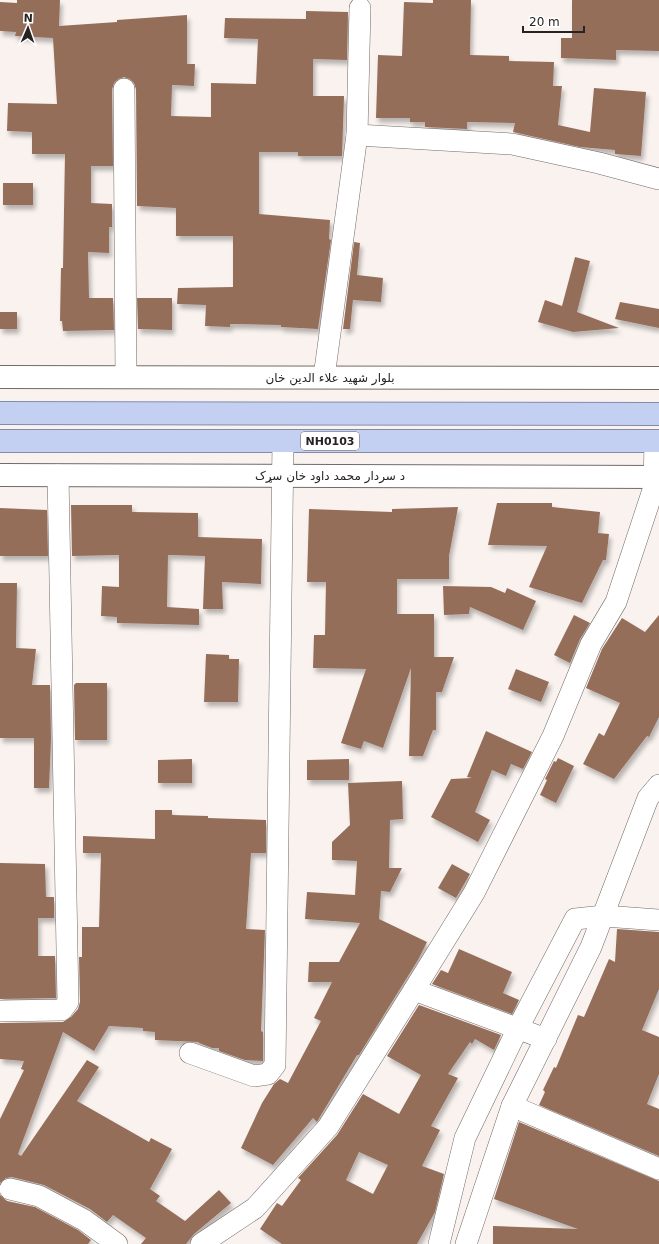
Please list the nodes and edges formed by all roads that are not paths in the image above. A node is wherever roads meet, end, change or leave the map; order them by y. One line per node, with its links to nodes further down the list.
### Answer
1 (360, 8): 3 (street)
2 (124, 89): 6 (street)
3 (357, 135): 4 (street); 7 (street)
4 (659, 179)
5 (0, 377): 6 (street, بلوار شهید علاء الدین خان)
6 (126, 377): 7 (street, بلوار شهید علاء الدین خان)
7 (324, 378): 8 (street, بلوار شهید علاء الدین خان)
8 (659, 378)
9 (0, 413): 10 (highway)
10 (659, 414)
11 (0, 441): 12 (highway, NH0103)
12 (283, 441): 13 (highway, NH0103); 16 (street)
13 (657, 441): 17 (street)
14 (0, 475): 15 (street, د سردار محمد داود خان سړک)
15 (58, 475): 16 (street, د سردار محمد داود خان سړک); 22 (street)
16 (283, 476): 17 (street, د سردار محمد داود خان سړک); 25 (street)
17 (657, 482): 21 (street)
18 (659, 785): 19 (street)
19 (604, 916): 20 (street); 23 (street); 24 (street)
20 (659, 920)
21 (414, 990): 23 (street); 30 (street)
22 (0, 1011)
23 (518, 1028): 24 (street); 31 (street)
24 (546, 1039): 26 (street)
25 (190, 1053)
26 (512, 1106): 27 (street); 32 (street)
27 (659, 1169)
28 (10, 1189): 29 (street)
29 (117, 1244)
30 (202, 1244)
31 (439, 1244)
32 (466, 1244)

